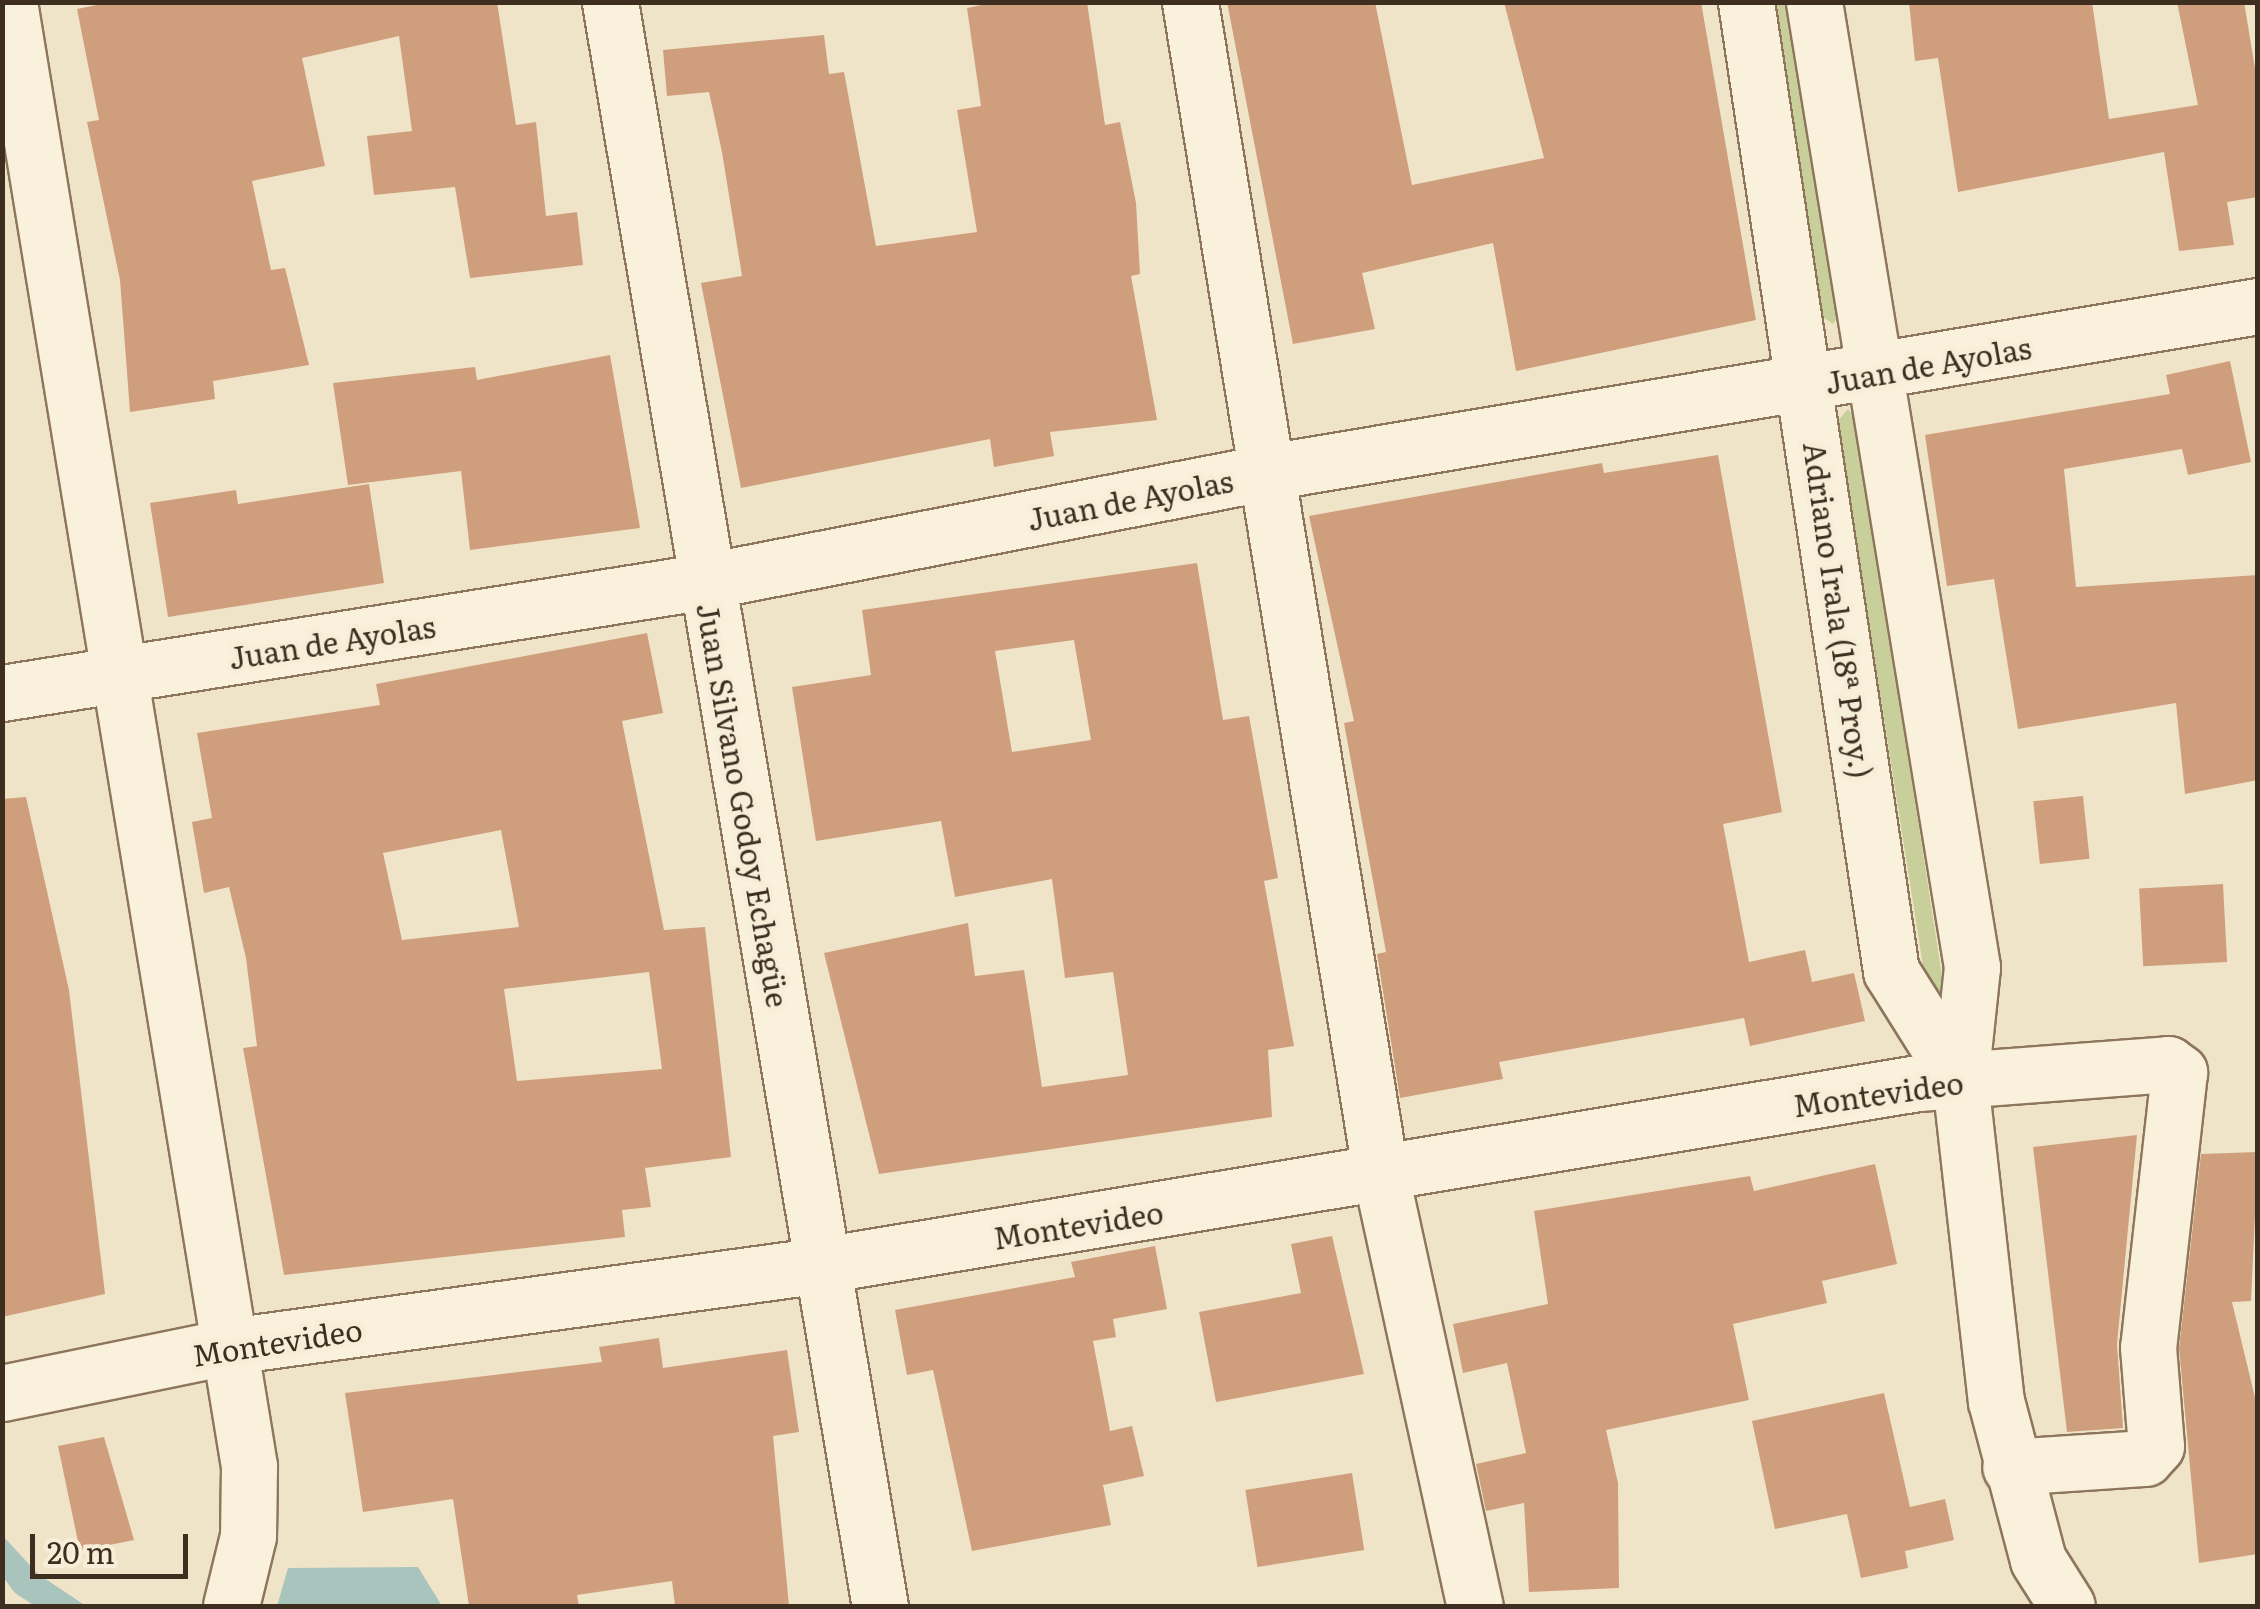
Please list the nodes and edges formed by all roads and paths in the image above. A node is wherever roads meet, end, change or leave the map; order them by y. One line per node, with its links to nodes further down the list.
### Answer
1 (9, 2): 11 (street)
2 (610, 2): 10 (street, Juan Silvano Godoy Echagüe)
3 (1190, 2): 9 (street)
4 (1746, 2): 8 (street, Adriano Irala (18ª Proy.))
5 (1814, 2): 7 (street, Adriano Irala (18ª Proy.))
6 (2258, 306): 7 (street, Juan de Ayolas)
7 (1875, 373): 8 (street, Juan de Ayolas); 13 (street, Adriano Irala (18ª Proy.))
8 (1808, 386): 9 (street, Juan de Ayolas); 13 (street, Adriano Irala (18ª Proy.))
9 (1268, 472): 10 (street, Juan de Ayolas); 14 (street)
10 (707, 581): 11 (street, Juan de Ayolas); 15 (street, Juan Silvano Godoy Echagüe)
11 (119, 675): 12 (street, Juan de Ayolas); 16 (street)
12 (2, 693)
13 (1960, 1081): 14 (street, Montevideo); 18 (street, Adriano Irala (18ª Proy.)); 18 (street, Montevideo)
14 (1381, 1176): 15 (street, Montevideo); 20 (street)
15 (822, 1265): 16 (street, Montevideo); 21 (street, Juan Silvano Godoy Echagüe)
16 (230, 1346): 17 (street, Montevideo); 19 (street)
17 (2, 1393)
18 (2010, 1467): 22 (street, Adriano Irala (18ª Proy.))
19 (234, 1597)
20 (1473, 1602)
21 (880, 1606)
22 (2067, 1606)

